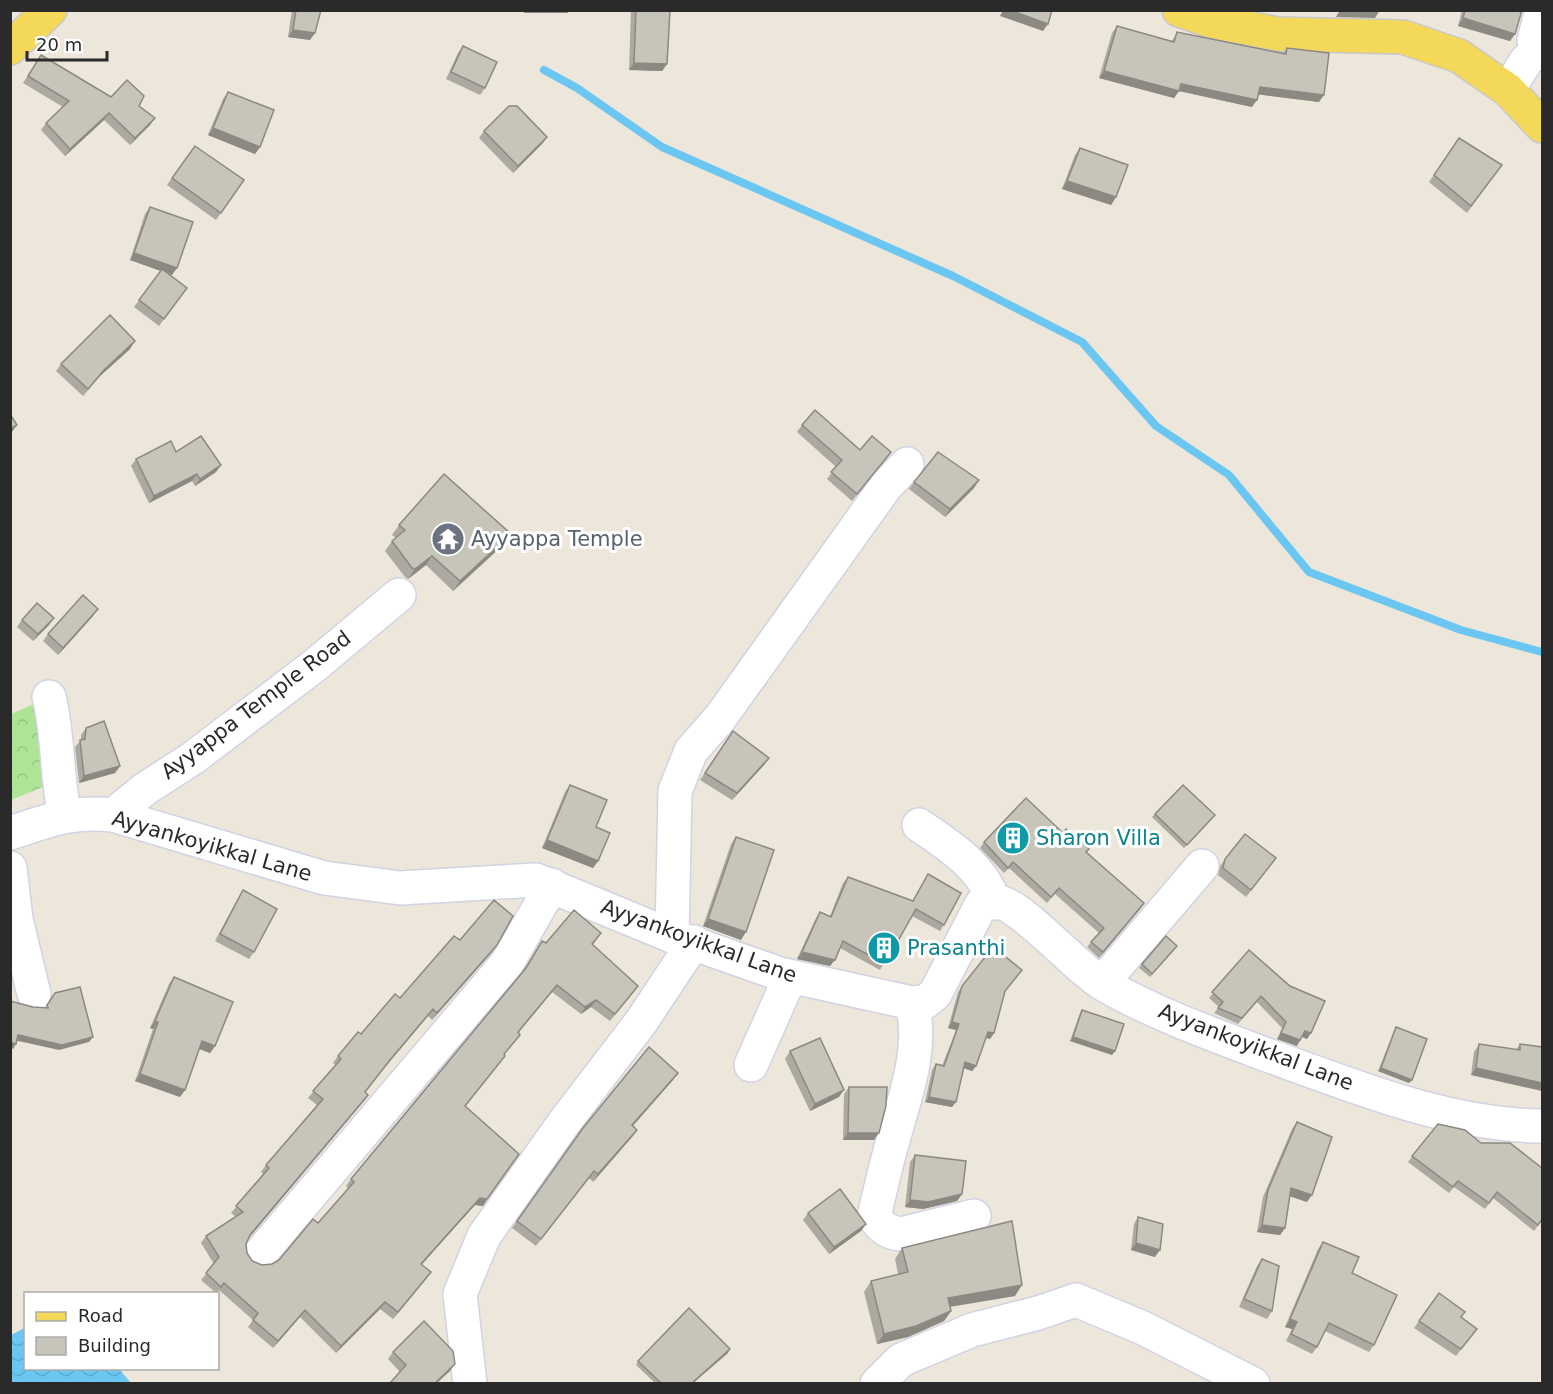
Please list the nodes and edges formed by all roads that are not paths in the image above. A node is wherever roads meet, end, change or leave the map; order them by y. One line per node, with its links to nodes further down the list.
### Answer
1 (50, 10): 5 (main road)
2 (1179, 10): 6 (main road)
3 (1542, 10): 4 (street)
4 (1542, 46): 6 (street)
5 (10, 48)
6 (1508, 90): 7 (main road)
7 (1542, 126)
8 (907, 464): 19 (street)
9 (399, 595): 11 (street, Ayyappa Temple Road)
10 (49, 698): 12 (street)
11 (113, 815): 12 (street, Ayyankoyikkal Lane); 17 (street, Ayyankoyikkal Lane)
12 (65, 816): 14 (street, Ayyankoyikkal Lane)
13 (919, 825): 18 (street)
14 (10, 833)
15 (1202, 866): 21 (street)
16 (10, 868): 22 (street)
17 (552, 885): 19 (street, Ayyankoyikkal Lane); 27 (street)
18 (995, 903): 21 (street, Ayyankoyikkal Lane); 23 (street)
19 (683, 939): 20 (street, Ayyankoyikkal Lane); 28 (street)
20 (790, 977): 23 (street, Ayyankoyikkal Lane); 24 (street)
21 (1102, 983): 25 (street, Ayyankoyikkal Lane)
22 (34, 994)
23 (912, 1004): 26 (street)
24 (751, 1065)
25 (1542, 1126)
26 (974, 1216)
27 (261, 1254)
28 (470, 1383)
29 (878, 1383): 30 (street)
30 (1253, 1383)

